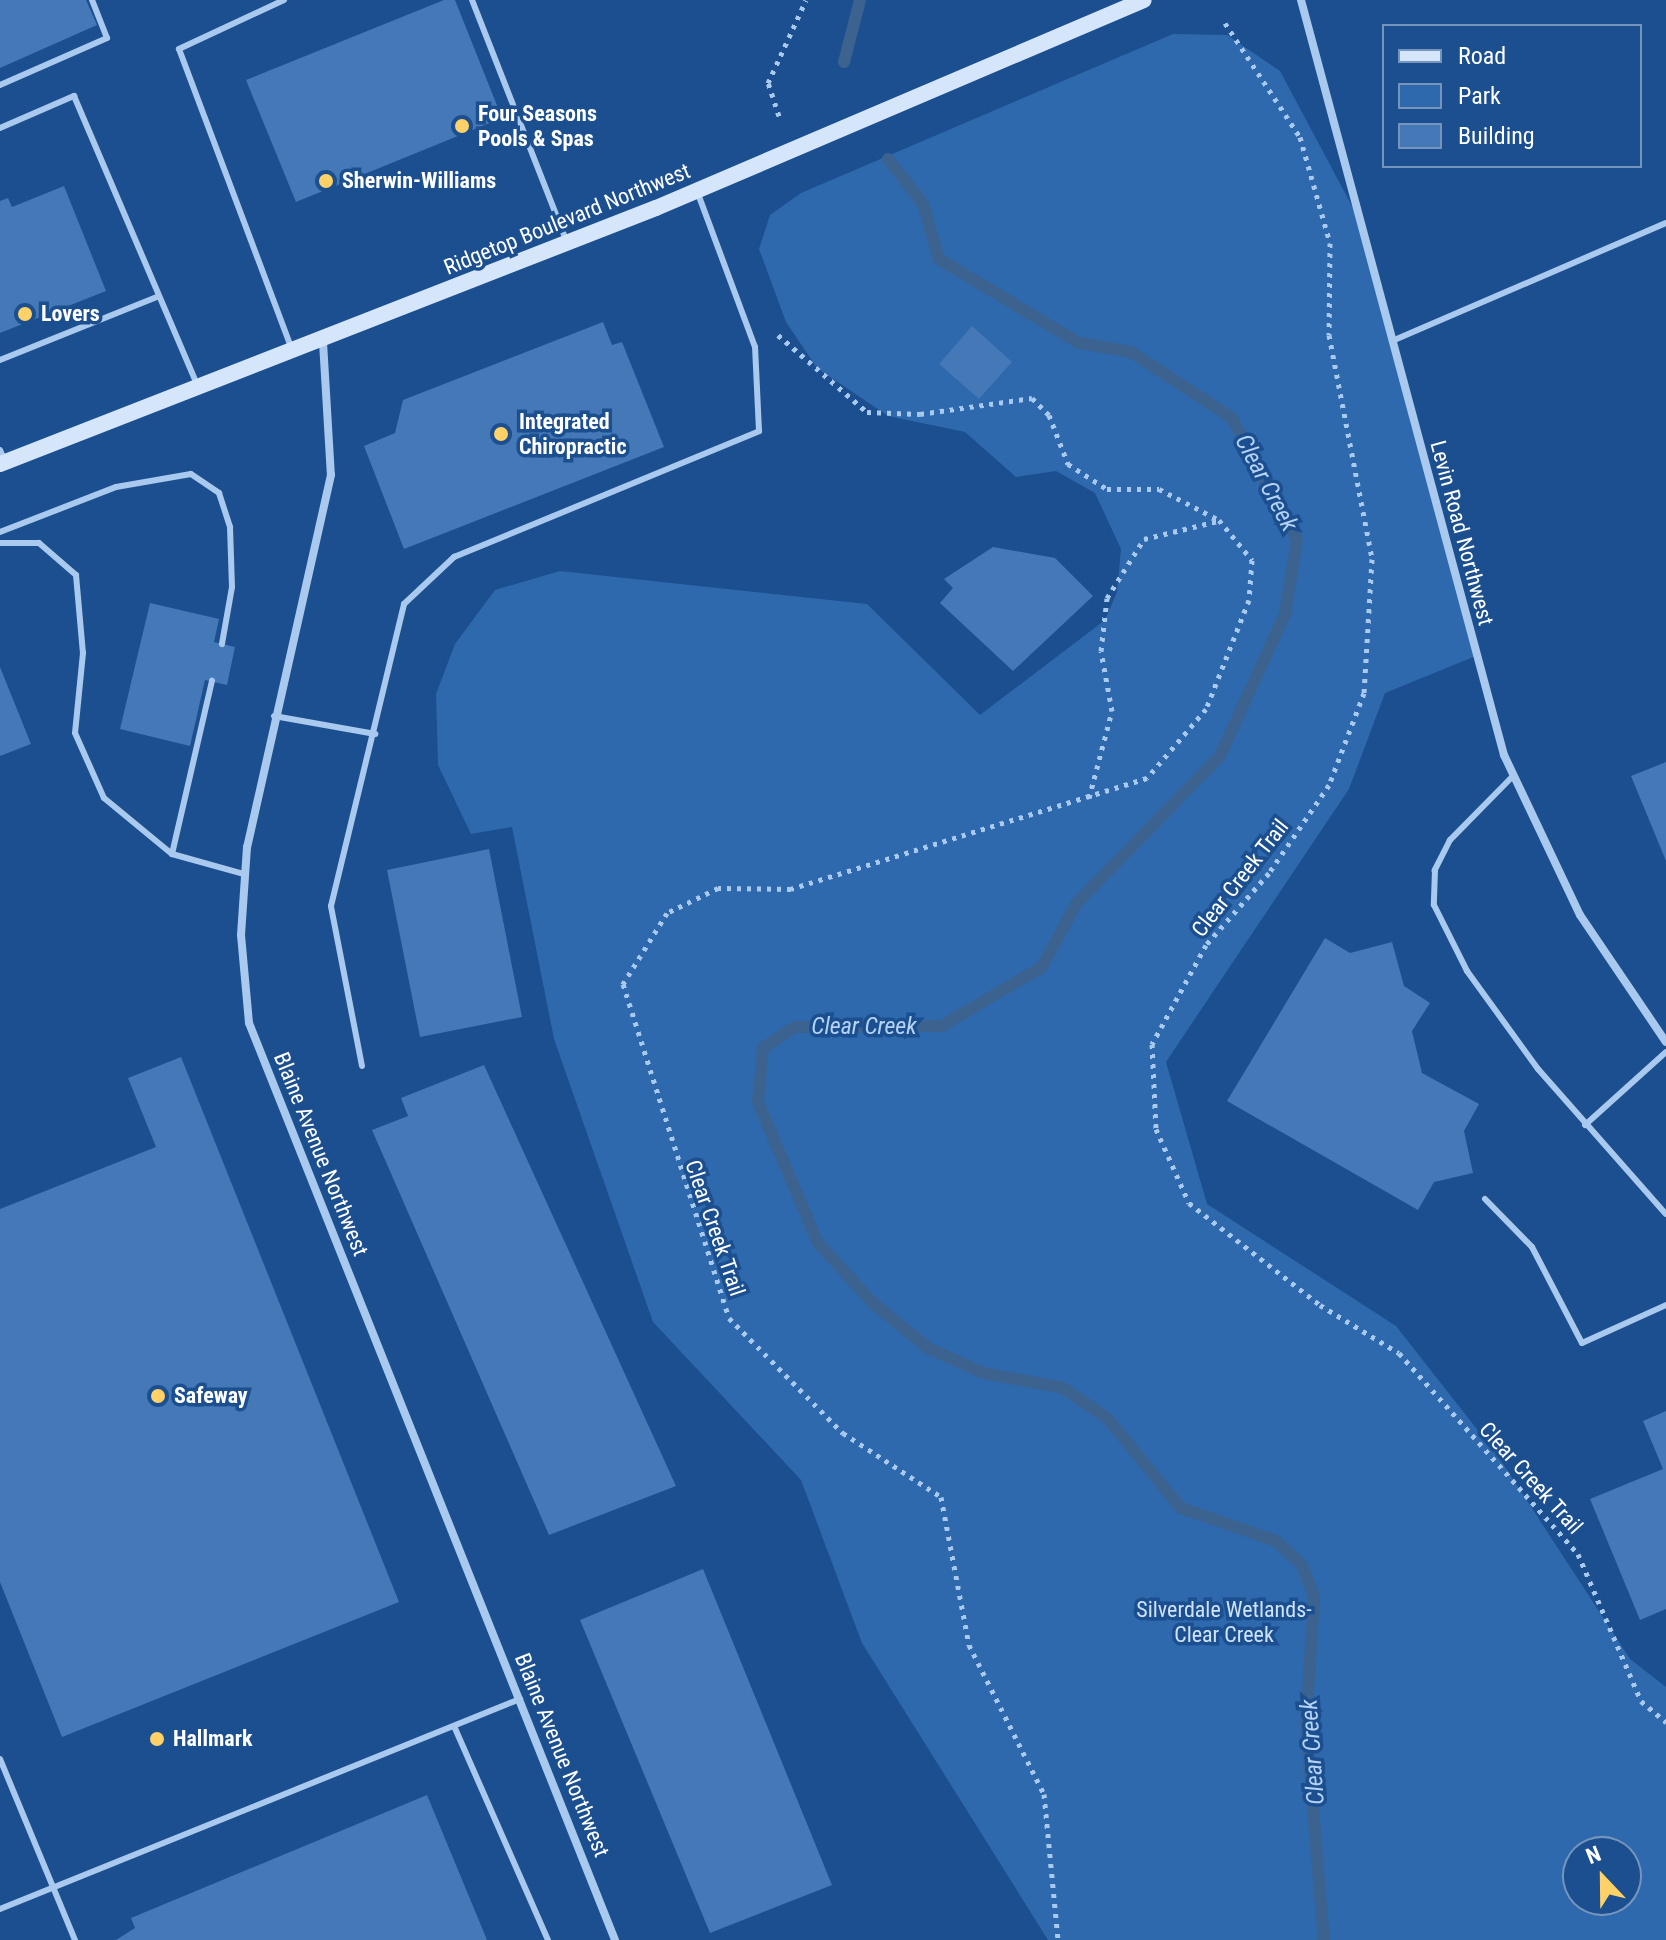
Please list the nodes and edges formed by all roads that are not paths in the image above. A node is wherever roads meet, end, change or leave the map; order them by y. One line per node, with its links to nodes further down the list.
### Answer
1 (92, 0): 6 (lane)
2 (284, 0): 14 (lane)
3 (472, 0): 10 (lane)
4 (1144, 0): 8 (main road, Ridgetop Boulevard Northwest)
5 (1301, 0): 12 (street, Levin Road Northwest)
6 (0, 85)
7 (0, 128): 11 (lane)
8 (697, 191): 10 (main road, Ridgetop Boulevard Northwest); 23 (lane)
9 (1666, 223): 12 (lane)
10 (567, 242): 13 (main road, Ridgetop Boulevard Northwest)
11 (159, 296): 15 (lane); 16 (lane)
12 (1392, 341): 24 (street, Levin Road Northwest)
13 (323, 342): 14 (main road, Ridgetop Boulevard Northwest); 22 (street, Blaine Avenue Northwest)
14 (294, 352): 16 (main road, Ridgetop Boulevard Northwest)
15 (0, 360)
16 (198, 388): 17 (main road, Ridgetop Boulevard Northwest)
17 (2, 459)
18 (0, 532): 20 (lane)
19 (0, 543): 25 (lane)
20 (222, 644)
21 (212, 681): 25 (lane)
22 (274, 716): 23 (lane); 26 (street, Blaine Avenue Northwest)
23 (375, 734): 29 (lane)
24 (1513, 776): 27 (street, Levin Road Northwest); 30 (lane)
25 (172, 854): 26 (lane)
26 (244, 874): 34 (street, Blaine Avenue Northwest)
27 (1666, 1042)
28 (1666, 1052): 30 (lane)
29 (362, 1066)
30 (1585, 1125): 32 (lane)
31 (1485, 1199): 33 (lane)
32 (1666, 1214)
33 (1666, 1305)
34 (521, 1699): 35 (lane); 41 (street, Blaine Avenue Northwest)
35 (454, 1726): 37 (lane); 40 (lane)
36 (0, 1759): 37 (lane)
37 (54, 1888): 38 (lane); 39 (lane)
38 (0, 1909)
39 (75, 1940)
40 (548, 1940)
41 (615, 1940)

